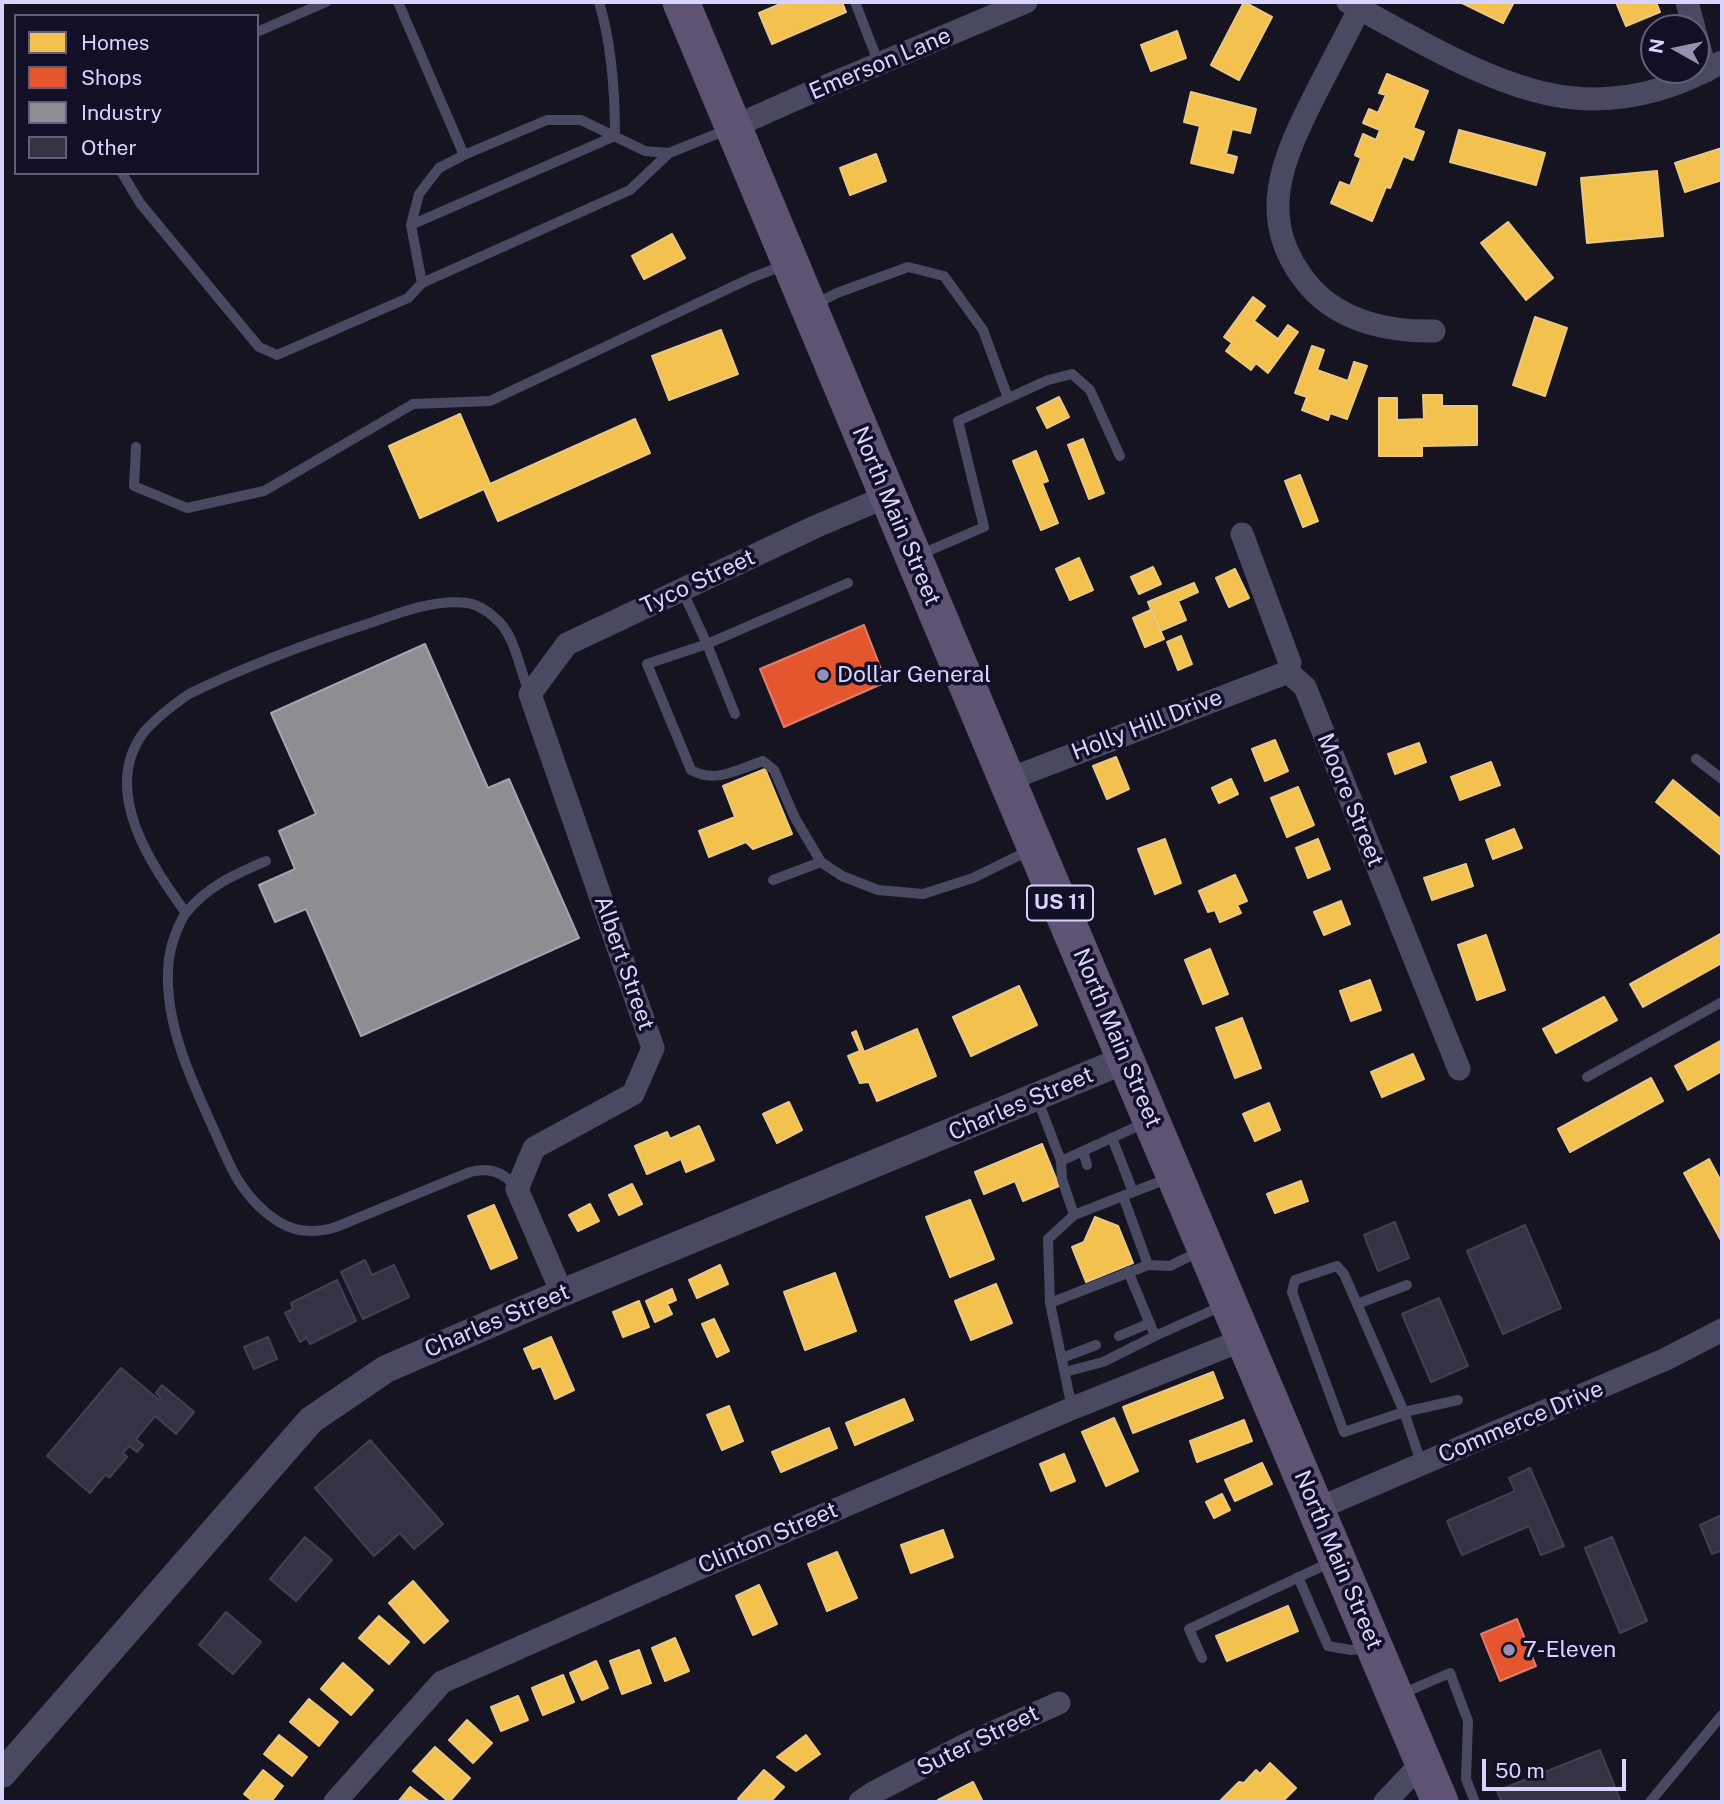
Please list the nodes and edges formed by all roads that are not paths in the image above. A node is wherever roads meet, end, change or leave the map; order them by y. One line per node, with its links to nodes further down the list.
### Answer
1 (326, 2): 8 (lane)
2 (398, 2): 14 (lane)
3 (599, 2): 12 (lane)
4 (681, 2): 11 (main road, North Main Street / US 11)
5 (855, 2): 9 (lane)
6 (1027, 2): 9 (street, Emerson Lane)
7 (1354, 5): 10 (street); 20 (street)
8 (259, 31)
9 (879, 64): 11 (street, Emerson Lane)
10 (1714, 67)
11 (733, 127): 13 (lane); 17 (main road, North Main Street / US 11)
12 (615, 136): 13 (lane); 14 (lane); 16 (lane)
13 (669, 153): 18 (lane)
14 (464, 155): 16 (lane)
15 (123, 175): 18 (lane)
16 (411, 225): 18 (lane)
17 (789, 263): 19 (main road, North Main Street / US 11); 22 (lane)
18 (422, 283)
19 (808, 308): 21 (lane); 24 (main road, North Main Street / US 11)
20 (1434, 331)
21 (1008, 398): 23 (lane); 26 (lane)
22 (136, 447)
23 (1120, 456)
24 (888, 496): 26 (main road, North Main Street / US 11); 28 (street, Tyco Street)
25 (1242, 534): 30 (street, Moore Street)
26 (914, 558): 35 (main road, North Main Street / US 11)
27 (848, 583): 29 (lane)
28 (682, 590): 29 (lane); 31 (street, Tyco Street)
29 (707, 643): 32 (lane); 38 (lane)
30 (1288, 671): 35 (street, Holly Hill Drive); 43 (street, Moore Street)
31 (530, 694): 40 (lane); 52 (street, Albert Street)
32 (735, 714)
33 (1696, 759): 34 (lane)
34 (1722, 779)
35 (1007, 780): 36 (main road, North Main Street / US 11)
36 (1036, 847): 38 (lane); 42 (main road, North Main Street / US 11)
37 (266, 861): 40 (lane)
38 (821, 862): 39 (lane)
39 (773, 880)
40 (186, 912): 52 (lane)
41 (1722, 1002): 44 (lane)
42 (1127, 1059): 45 (street, Charles Street); 46 (main road, North Main Street / US 11)
43 (1459, 1069)
44 (1587, 1077)
45 (1037, 1098): 49 (lane); 59 (street, Charles Street)
46 (1152, 1120): 47 (lane); 51 (main road, North Main Street / US 11)
47 (1112, 1138): 48 (lane); 53 (lane)
48 (1083, 1151): 49 (lane); 50 (lane)
49 (1061, 1161): 54 (lane)
50 (1087, 1165)
51 (1175, 1175): 53 (lane); 55 (main road, North Main Street / US 11)
52 (517, 1189): 59 (street)
53 (1128, 1194): 54 (lane); 56 (lane)
54 (1074, 1215): 60 (lane)
55 (1205, 1248): 56 (lane); 61 (main road, North Main Street / US 11)
56 (1148, 1265): 57 (lane)
57 (1128, 1271): 60 (lane); 63 (lane)
58 (1407, 1285): 62 (lane)
59 (562, 1293): 84 (street, Charles Street)
60 (1050, 1303): 69 (lane)
61 (1229, 1303): 66 (lane); 67 (main road, North Main Street / US 11)
62 (1357, 1304): 73 (lane); 73 (lane)
63 (1150, 1323): 65 (lane); 66 (lane)
64 (1722, 1330): 74 (street, Commerce Drive)
65 (1119, 1336)
66 (1155, 1336): 70 (lane)
67 (1245, 1339): 72 (street, Clinton Street); 75 (main road, North Main Street / US 11)
68 (1096, 1345): 69 (lane)
69 (1062, 1358): 70 (lane)
70 (1065, 1372): 72 (lane)
71 (1458, 1400): 73 (lane)
72 (1073, 1408): 85 (street, Clinton Street)
73 (1404, 1412): 74 (lane)
74 (1422, 1465): 75 (street, Commerce Drive)
75 (1317, 1509): 76 (main road, North Main Street / US 11)
76 (1338, 1559): 77 (lane); 78 (main road, North Main Street / US 11)
77 (1298, 1577): 78 (lane); 79 (lane)
78 (1375, 1647): 80 (main road, North Main Street / US 11)
79 (1202, 1658)
80 (1396, 1696): 83 (main road, North Main Street / US 11); 89 (lane)
81 (1059, 1703): 86 (street, Suter Street)
82 (1722, 1716): 90 (lane)
83 (1424, 1760): 87 (street); 88 (main road, North Main Street / US 11)
84 (2, 1774)
85 (335, 1802)
86 (860, 1802)
87 (1385, 1802)
88 (1440, 1802)
89 (1475, 1802)
90 (1650, 1802)

